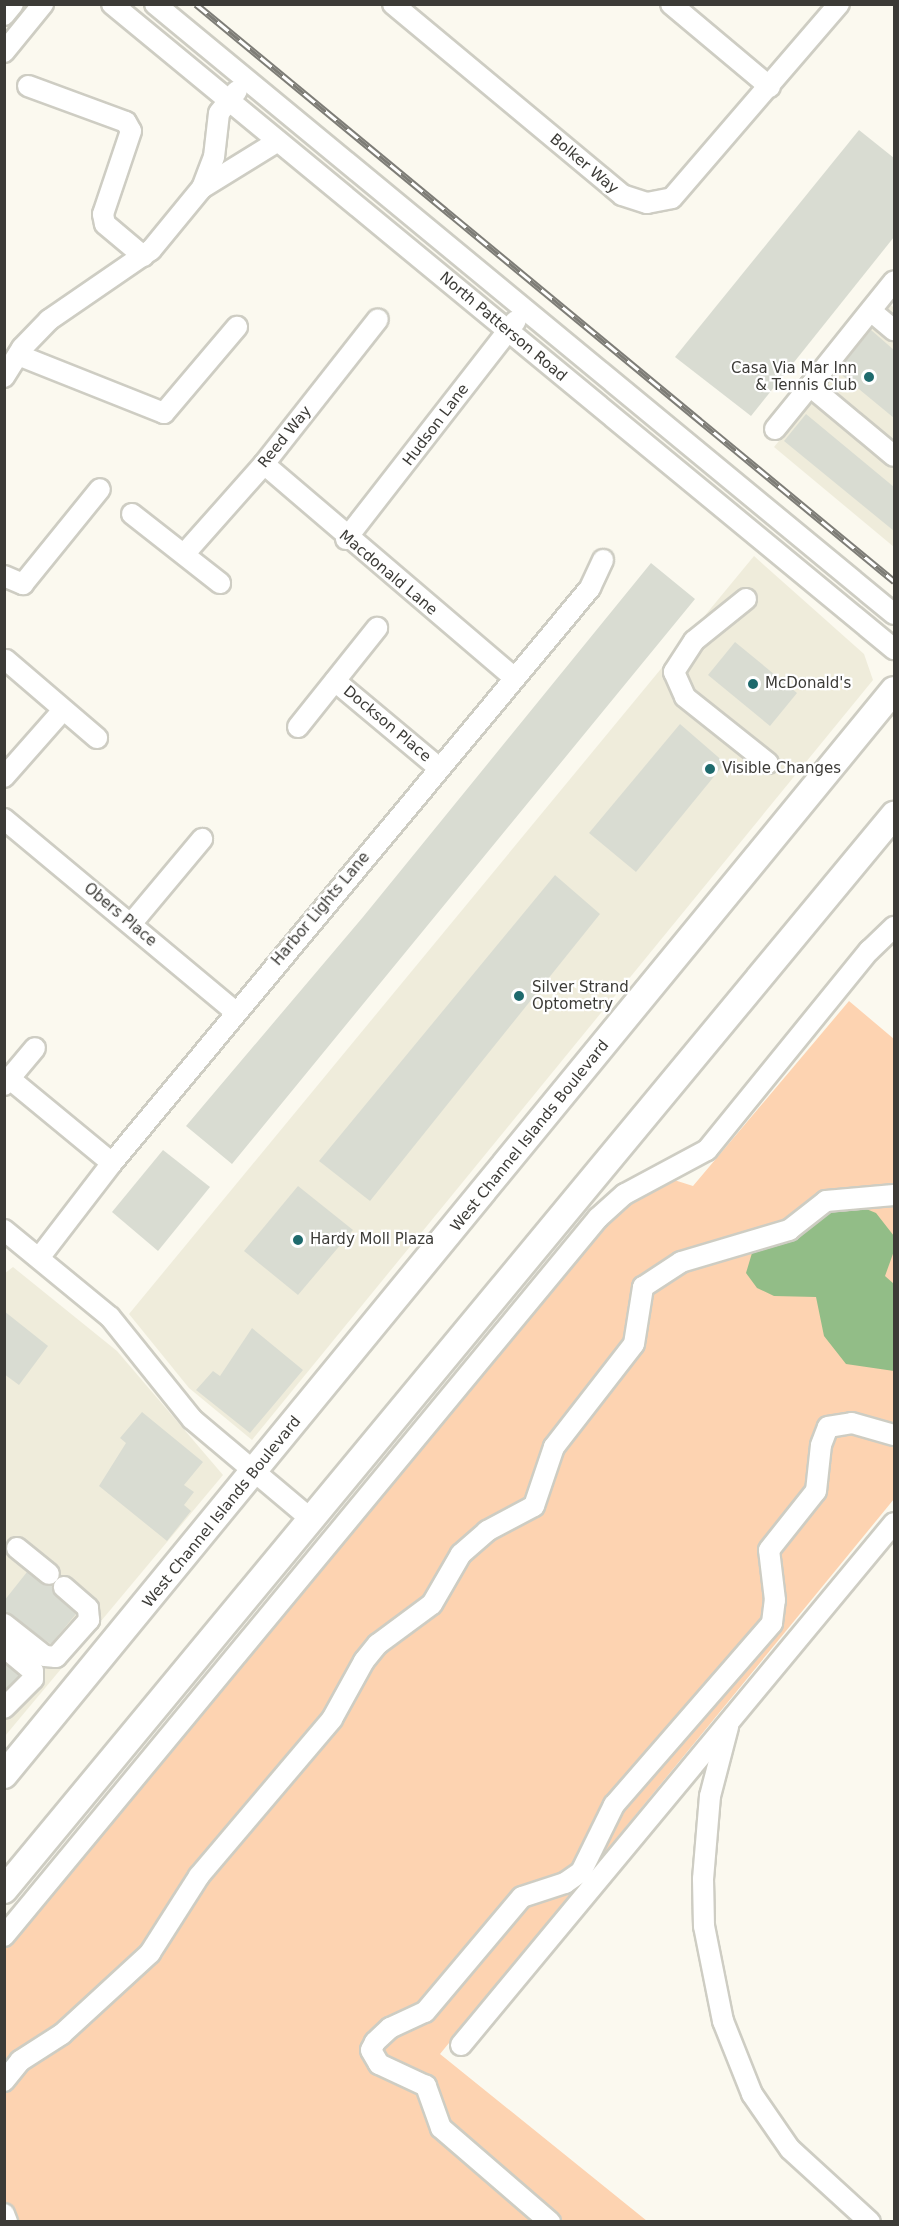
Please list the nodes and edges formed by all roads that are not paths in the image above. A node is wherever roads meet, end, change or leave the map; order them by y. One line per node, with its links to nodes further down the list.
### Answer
1 (13, 4): 8 (street)
2 (43, 4): 9 (street)
3 (112, 4): 13 (street, North Patterson Road)
4 (155, 4): 10 (street, North Patterson Road)
5 (393, 4): 12 (street, Bolker Way)
6 (671, 4): 12 (street)
7 (839, 4): 12 (street, Bolker Way)
8 (4, 15)
9 (4, 52)
10 (246, 79): 13 (street); 18 (street, North Patterson Road)
11 (28, 86): 16 (street)
12 (770, 87)
13 (229, 100): 14 (street, North Patterson Road); 15 (street)
14 (278, 141): 15 (street); 23 (street, North Patterson Road)
15 (202, 188): 16 (street)
16 (143, 256): 24 (street)
17 (894, 281): 19 (street)
18 (525, 310): 23 (street, Hudson Lane); 38 (street, North Patterson Road)
19 (871, 310): 22 (street); 26 (street)
20 (378, 319): 29 (street, Reed Way)
21 (237, 327): 24 (street)
22 (894, 330)
23 (508, 331): 32 (street, Hudson Lane); 40 (street, North Patterson Road)
24 (18, 356): 25 (street)
25 (4, 377)
26 (810, 386): 27 (street); 28 (street)
27 (774, 429)
28 (894, 456)
29 (264, 464): 32 (street, Macdonald Lane); 33 (street, Reed Way)
30 (100, 489): 35 (street)
31 (132, 514): 33 (street)
32 (346, 539): 42 (street, Macdonald Lane)
33 (186, 552): 36 (street)
34 (603, 560): 42 (street, Harbor Lights Lane)
35 (4, 576)
36 (220, 582)
37 (746, 599): 48 (street)
38 (894, 614)
39 (377, 628): 43 (street)
40 (894, 649)
41 (6, 660): 45 (street)
42 (515, 678): 49 (street, Harbor Lights Lane)
43 (335, 681): 46 (street); 49 (street, Dockson Place)
44 (894, 690): 64 (main road, West Channel Islands Boulevard)
45 (63, 710): 47 (street); 50 (street)
46 (298, 726)
47 (97, 738)
48 (768, 763)
49 (439, 768): 56 (street, Harbor Lights Lane)
50 (4, 777)
51 (894, 815): 65 (main road)
52 (4, 819): 54 (street, Obers Place)
53 (202, 839): 54 (street)
54 (131, 924): 56 (street, Obers Place)
55 (894, 927): 74 (street)
56 (236, 1012): 59 (street, Harbor Lights Lane)
57 (35, 1048): 58 (street)
58 (7, 1082): 59 (street)
59 (112, 1163): 62 (street, Harbor Lights Lane)
60 (894, 1196): 76 (street)
61 (4, 1230): 62 (street)
62 (39, 1258): 64 (street)
63 (894, 1435): 79 (street)
64 (254, 1474): 65 (street); 72 (main road, West Channel Islands Boulevard)
65 (313, 1521): 73 (main road)
66 (894, 1523): 71 (street)
67 (17, 1548): 68 (street)
68 (4, 1624)
69 (4, 1647): 70 (street)
70 (4, 1708)
71 (730, 1721): 75 (street); 80 (street)
72 (4, 1775)
73 (4, 1890)
74 (4, 1936)
75 (461, 2045)
76 (4, 2081)
77 (4, 2214): 78 (street)
78 (7, 2222)
79 (550, 2222)
80 (870, 2222)

